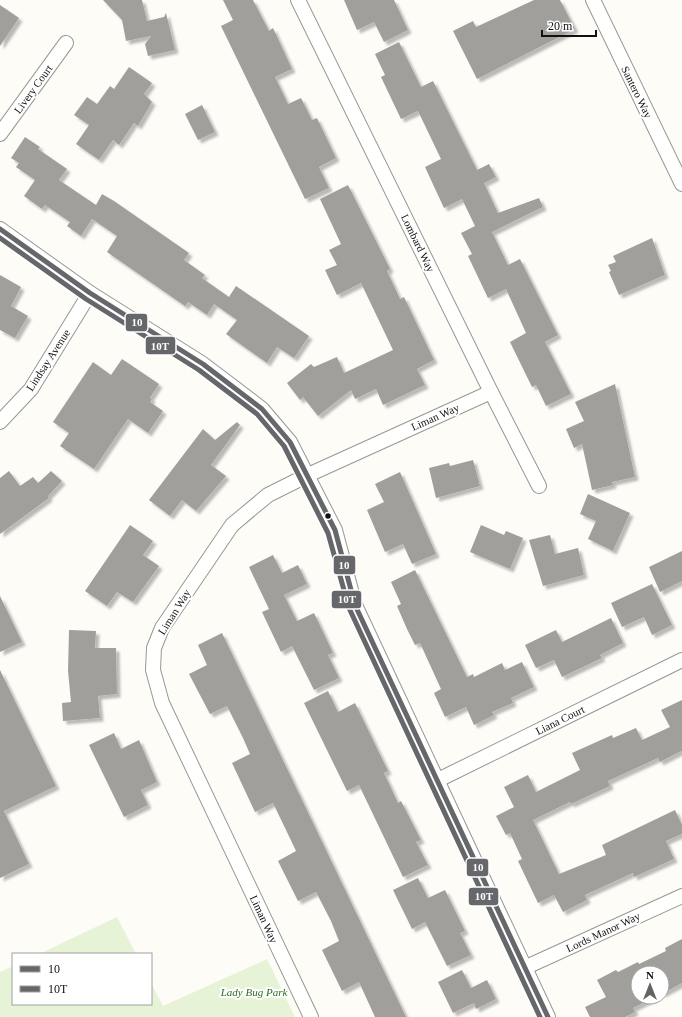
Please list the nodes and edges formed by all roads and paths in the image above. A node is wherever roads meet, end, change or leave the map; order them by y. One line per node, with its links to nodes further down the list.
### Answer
1 (298, 0): 8 (street, Lombard Way)
2 (593, 0): 5 (street, Santero Way)
3 (66, 43): 4 (street, Livery Court)
4 (0, 134)
5 (682, 184)
6 (0, 229): 7 (street)
7 (90, 293): 9 (street, Lindsay Avenue); 10 (street)
8 (491, 392): 10 (street, Liman Way); 11 (street, Lombard Way)
9 (0, 422)
10 (308, 475): 13 (street); 16 (street, Liman Way)
11 (539, 486)
12 (682, 660): 13 (street, Liana Court)
13 (438, 780): 15 (street)
14 (682, 896): 15 (street, Lords Manor Way)
15 (524, 968): 17 (street)
16 (311, 1017)
17 (548, 1017)

